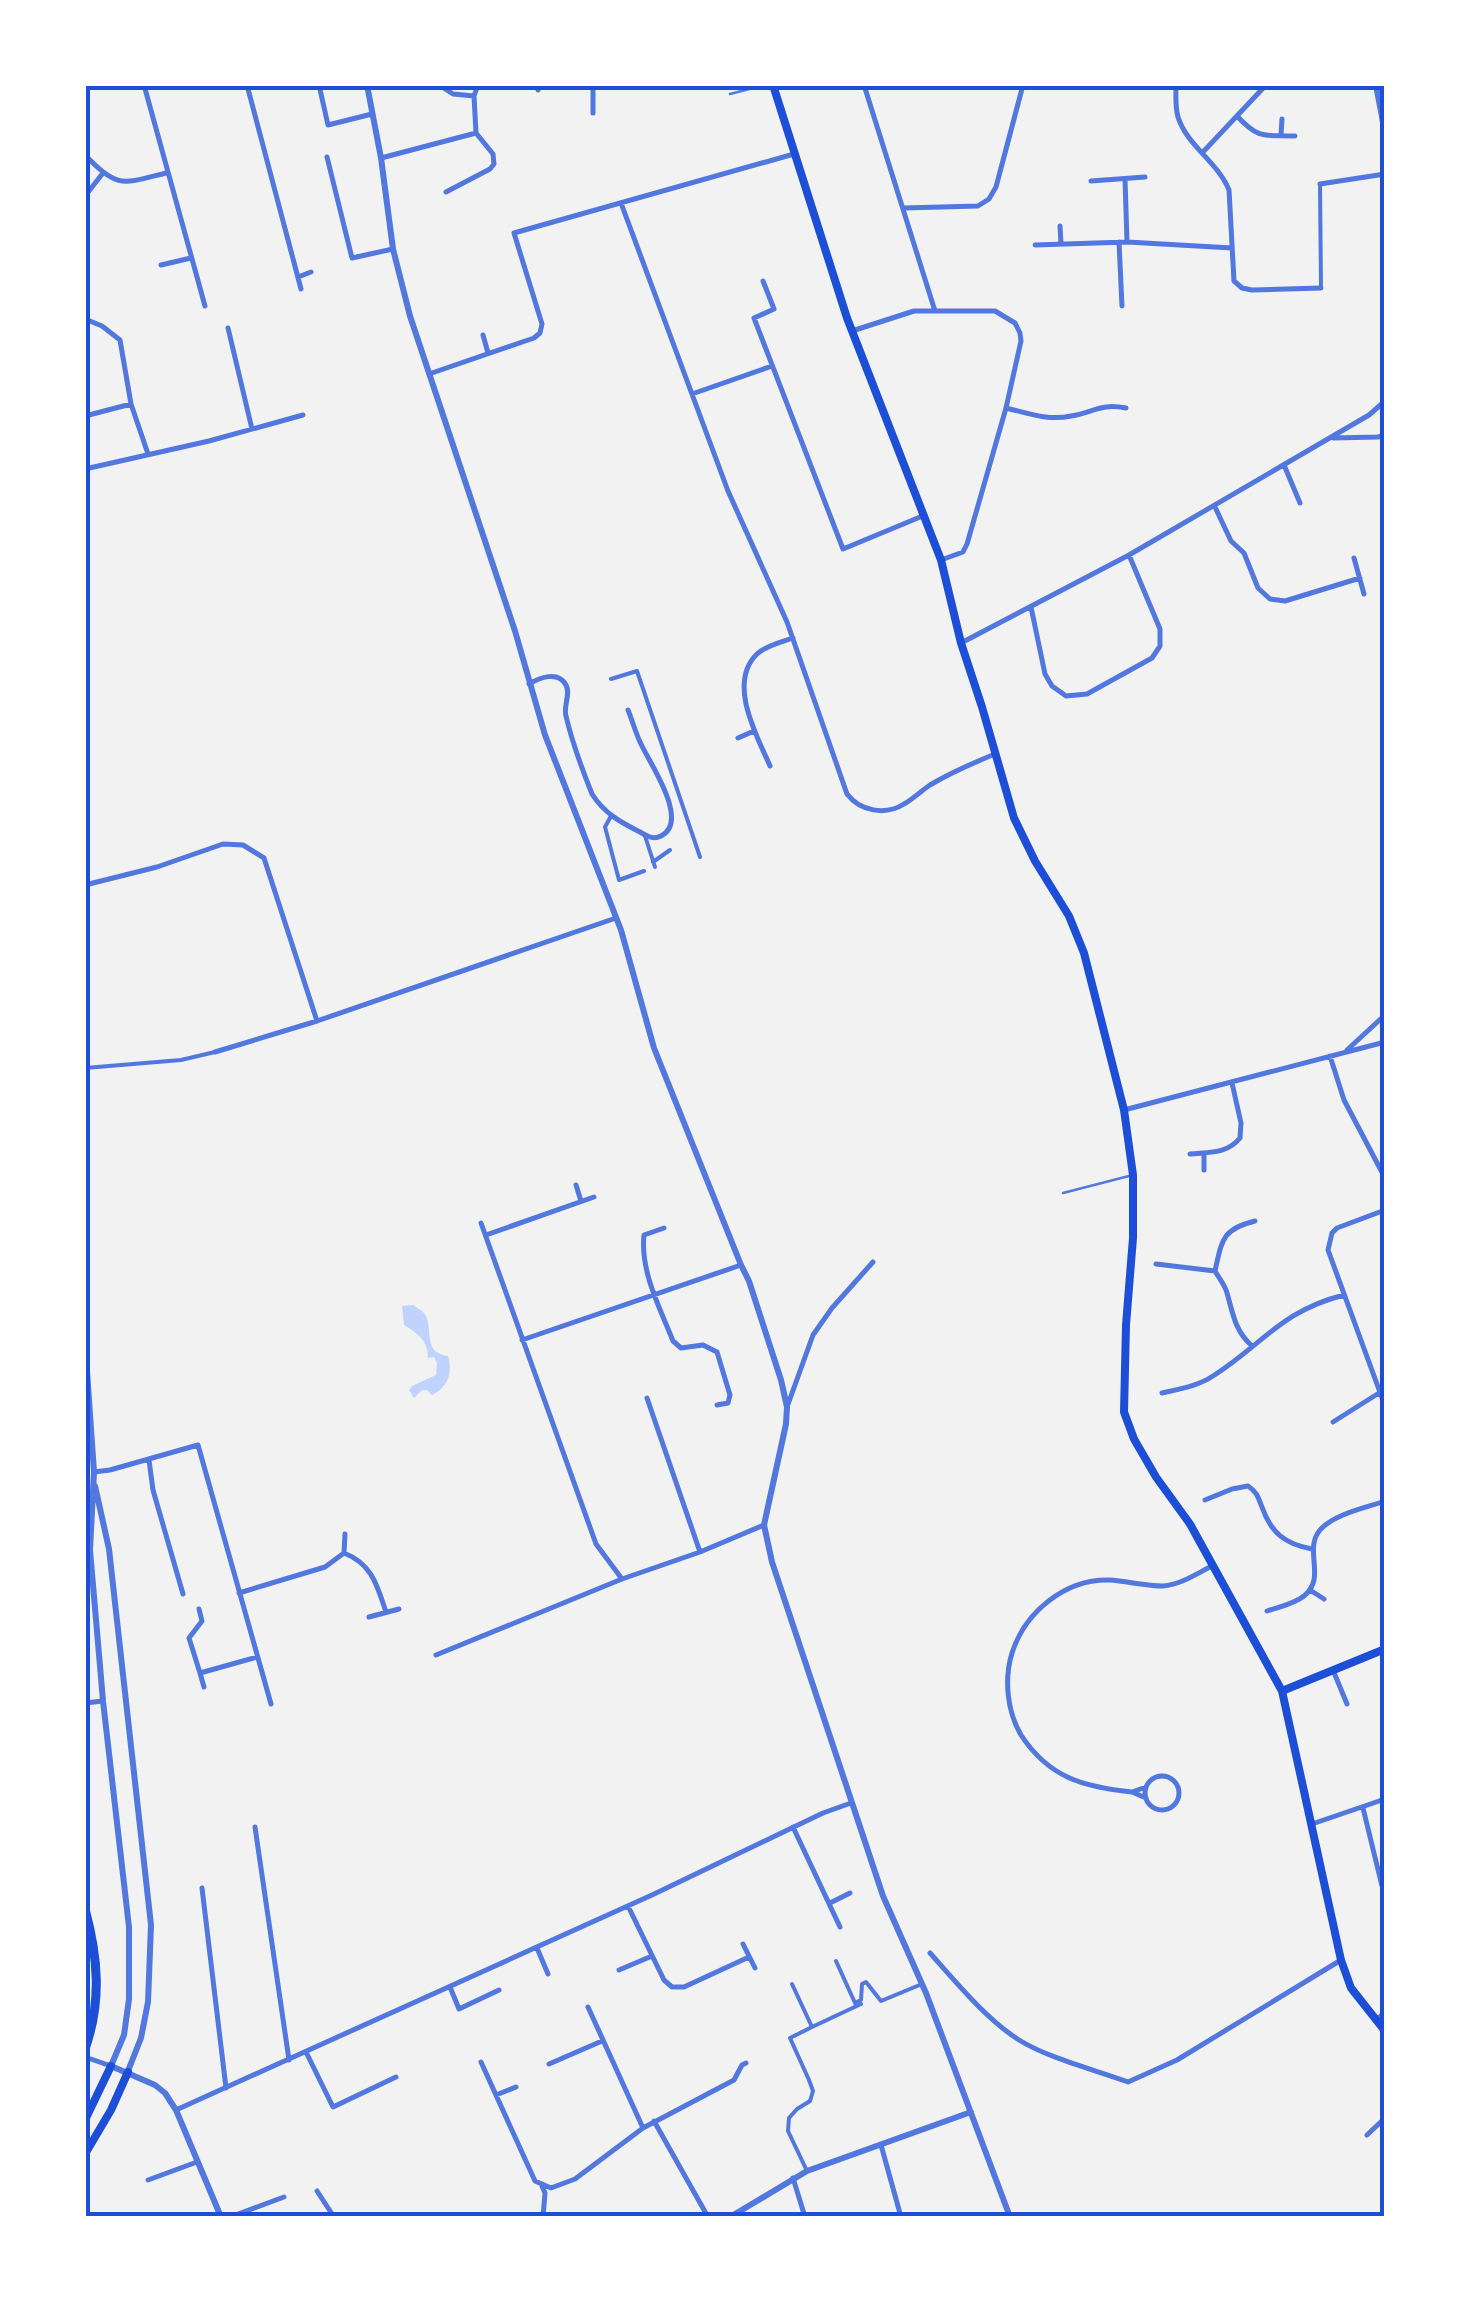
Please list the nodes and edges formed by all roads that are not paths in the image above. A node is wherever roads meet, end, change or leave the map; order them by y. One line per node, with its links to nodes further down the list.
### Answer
1 (144, 85): 30 (street)
2 (247, 85): 50 (street)
3 (318, 85): 18 (street)
4 (367, 85): 18 (street)
5 (439, 85): 16 (street)
6 (478, 85): 16 (street)
7 (593, 85): 17 (street)
8 (765, 85): 15 (lane)
9 (773, 85): 26 (main road)
10 (864, 85): 40 (street)
11 (1023, 85): 40 (street)
12 (1176, 85): 25 (street)
13 (1266, 85): 19 (street)
14 (1376, 85): 22 (street)
15 (730, 94)
16 (474, 96): 21 (street)
17 (593, 113)
18 (372, 114): 29 (street)
19 (1237, 116): 23 (street); 25 (street)
20 (1282, 118): 23 (street)
21 (476, 133): 29 (street); 37 (street)
22 (1385, 133)
23 (1281, 136): 24 (street)
24 (1295, 136)
25 (1202, 152): 45 (street)
26 (794, 154): 39 (street); 59 (main road)
27 (85, 155): 31 (street)
28 (327, 157): 46 (street)
29 (381, 158): 46 (street)
30 (166, 172): 31 (street); 47 (street)
31 (103, 173): 38 (street)
32 (1385, 174): 36 (street)
33 (1144, 178): 34 (street)
34 (1125, 179): 35 (street); 42 (street)
35 (1091, 181)
36 (1320, 184): 52 (street)
37 (446, 192)
38 (85, 196)
39 (621, 203): 61 (street); 64 (street)
40 (904, 208): 56 (street)
41 (1060, 226): 43 (street)
42 (1123, 242): 43 (street); 45 (street); 55 (street)
43 (1060, 244): 44 (street)
44 (1035, 245)
45 (1232, 248): 52 (street)
46 (394, 249): 63 (street)
47 (191, 258): 48 (street); 54 (street)
48 (162, 265)
49 (312, 272): 50 (street)
50 (298, 277): 53 (street)
51 (764, 280): 62 (street)
52 (1321, 288)
53 (301, 289)
54 (205, 306)
55 (1122, 306)
56 (935, 311): 59 (street); 67 (street)
57 (85, 319): 66 (street)
58 (228, 328): 71 (street)
59 (851, 331): 79 (main road)
60 (483, 335): 61 (street)
61 (488, 353): 63 (street)
62 (772, 366): 64 (street); 79 (street)
63 (429, 374): 89 (street)
64 (692, 394): 86 (street)
65 (1385, 402): 73 (street)
66 (131, 404): 70 (street); 74 (street)
67 (1006, 408): 68 (street); 82 (street)
68 (1126, 408)
69 (304, 414): 71 (street)
70 (85, 416)
71 (252, 429): 74 (street)
72 (1385, 435): 73 (street)
73 (1329, 438): 75 (street)
74 (148, 454): 76 (street)
75 (1284, 465): 77 (street); 78 (street)
76 (85, 469)
77 (1300, 502)
78 (1215, 507): 80 (street); 83 (street)
79 (925, 516): 82 (main road)
80 (1129, 556): 85 (street); 85 (street)
81 (1354, 558): 83 (street)
82 (941, 560): 87 (main road)
83 (1360, 578): 84 (street)
84 (1364, 594)
85 (1031, 606): 87 (street)
86 (793, 638): 91 (street); 93 (street)
87 (961, 643): 93 (main road)
88 (611, 679): 98 (street)
89 (529, 684): 95 (street); 101 (street)
90 (628, 710): 96 (street)
91 (755, 731): 92 (street); 94 (street)
92 (738, 738)
93 (996, 754): 110 (main road)
94 (770, 766)
95 (611, 816): 96 (street); 99 (street)
96 (645, 836): 97 (street)
97 (670, 850)
98 (700, 857)
99 (644, 871)
100 (85, 885): 103 (street)
101 (616, 918): 103 (street); 127 (street)
102 (1385, 1015): 106 (street)
103 (316, 1021): 105 (street)
104 (1385, 1042): 106 (street)
105 (214, 1052): 108 (street)
106 (1345, 1052): 107 (street)
107 (1330, 1056): 109 (street); 115 (street)
108 (85, 1068)
109 (1232, 1083): 110 (street); 111 (street)
110 (1124, 1110): 114 (main road)
111 (1204, 1153): 112 (street); 113 (street)
112 (1190, 1154)
113 (1204, 1170)
114 (1132, 1175): 117 (lane); 152 (main road)
115 (1385, 1178)
116 (576, 1185): 119 (street)
117 (1063, 1193)
118 (594, 1197): 119 (street)
119 (582, 1201): 124 (street)
120 (1385, 1210): 130 (street)
121 (1255, 1221): 128 (street)
122 (481, 1223): 124 (street)
123 (664, 1228): 129 (street)
124 (486, 1235): 131 (street)
125 (873, 1262): 139 (street)
126 (1156, 1264): 128 (street)
127 (740, 1265): 129 (street); 139 (street)
128 (1216, 1270): 133 (street)
129 (656, 1294): 131 (street); 138 (street)
130 (1344, 1295): 133 (street); 136 (street)
131 (522, 1340): 153 (street)
132 (85, 1342): 134 (street)
133 (1252, 1346): 135 (street)
134 (86, 1353): 143 (street)
135 (1162, 1393)
136 (1379, 1393): 140 (street); 141 (street)
137 (647, 1398): 151 (street)
138 (717, 1405)
139 (788, 1406): 146 (street)
140 (1385, 1406)
141 (1332, 1422)
142 (148, 1460): 143 (street); 155 (street); 156 (street)
143 (93, 1476): 149 (street); 220 (street)
144 (1205, 1500): 148 (street)
145 (1385, 1501): 148 (street)
146 (764, 1526): 151 (street); 178 (street)
147 (344, 1534): 150 (street)
148 (1312, 1549): 154 (street)
149 (88, 1550): 170 (street)
150 (344, 1552): 155 (street); 161 (street)
151 (700, 1552): 153 (street)
152 (1212, 1566): 169 (main road); 175 (street)
153 (622, 1578): 164 (street)
154 (1310, 1590): 157 (street); 160 (street)
155 (239, 1593): 165 (street)
156 (183, 1594)
157 (1324, 1599)
158 (199, 1609): 167 (street)
159 (399, 1609): 161 (street)
160 (1268, 1611)
161 (386, 1612): 162 (street)
162 (369, 1617)
163 (1385, 1649): 166 (main road)
164 (436, 1655)
165 (257, 1657): 167 (street); 172 (street)
166 (1333, 1670): 169 (main road); 173 (street)
167 (200, 1673): 168 (street)
168 (204, 1687)
169 (1282, 1691): 180 (main road)
170 (103, 1701): 171 (street); 219 (street)
171 (85, 1703)
172 (271, 1704)
173 (1347, 1704)
174 (1146, 1787): 175 (street); 176 (street); 176 (street)
175 (1132, 1792): 176 (street)
176 (1146, 1798)
177 (1385, 1799): 179 (street)
178 (851, 1803): 182 (street); 202 (street)
179 (1363, 1808): 180 (street); 183 (street)
180 (1310, 1824): 196 (main road)
181 (255, 1827): 215 (street)
182 (793, 1827): 186 (street); 187 (street)
183 (1382, 1886)
184 (202, 1888): 223 (street)
185 (850, 1893): 186 (street)
186 (829, 1903): 190 (street)
187 (628, 1906): 192 (street); 194 (street)
188 (85, 1909): 189 (highway)
189 (88, 1924): 212 (highway)
190 (840, 1927)
191 (744, 1944): 195 (street)
192 (536, 1948): 200 (street); 203 (street)
193 (930, 1953): 196 (street)
194 (652, 1956): 195 (street); 199 (street)
195 (749, 1957): 198 (street)
196 (1341, 1960): 208 (main road)
197 (836, 1961): 205 (street)
198 (755, 1968)
199 (620, 1970)
200 (548, 1974)
201 (792, 1984): 209 (street)
202 (922, 1984): 205 (street); 226 (street)
203 (450, 1987): 204 (street); 213 (street)
204 (499, 1990)
205 (859, 2001): 209 (street)
206 (588, 2007): 211 (street)
207 (1385, 2014): 208 (street)
208 (1375, 2020): 210 (main road)
209 (812, 2026): 235 (street)
210 (1385, 2031)
211 (602, 2040): 218 (street); 230 (street)
212 (85, 2049)
213 (306, 2052): 215 (street); 221 (street)
214 (85, 2057): 219 (street)
215 (289, 2060): 223 (street)
216 (481, 2062): 224 (street)
217 (746, 2063): 229 (street)
218 (549, 2064)
219 (111, 2066): 220 (street); 228 (main road)
220 (128, 2072): 225 (street); 233 (main road)
221 (396, 2077)
222 (516, 2087): 224 (street)
223 (226, 2088): 225 (street)
224 (496, 2095): 238 (street)
225 (176, 2110): 234 (street)
226 (971, 2112): 232 (street); 249 (street)
227 (1385, 2118): 231 (street)
228 (85, 2120)
229 (654, 2121): 230 (street); 245 (street)
230 (643, 2128): 238 (street)
231 (1367, 2135)
232 (881, 2145): 235 (street); 248 (street)
233 (85, 2154)
234 (197, 2162): 237 (street); 241 (street)
235 (807, 2171): 236 (street)
236 (793, 2178): 246 (street); 247 (street)
237 (148, 2180)
238 (542, 2186): 244 (street)
239 (317, 2191): 243 (street)
240 (284, 2198): 242 (street)
241 (221, 2217)
242 (230, 2217)
243 (334, 2217)
244 (544, 2217)
245 (708, 2217)
246 (730, 2217)
247 (805, 2217)
248 (901, 2217)
249 (1010, 2217)

